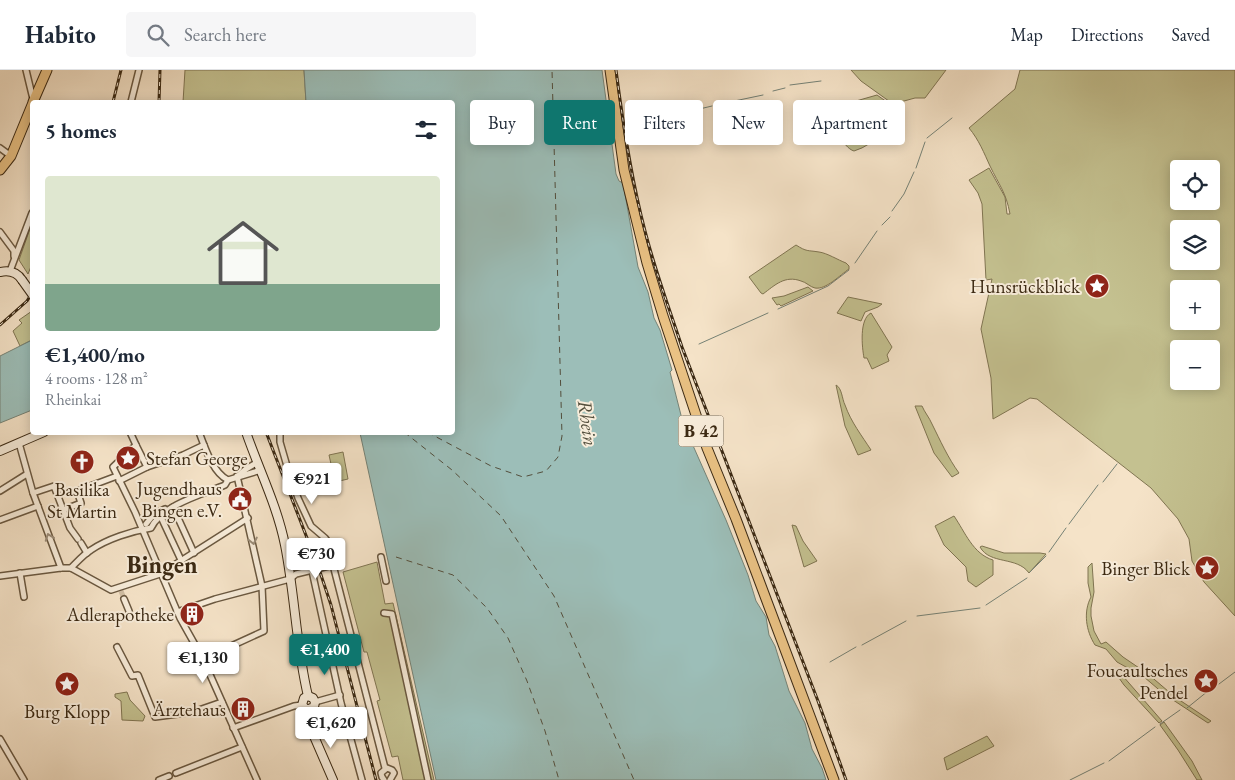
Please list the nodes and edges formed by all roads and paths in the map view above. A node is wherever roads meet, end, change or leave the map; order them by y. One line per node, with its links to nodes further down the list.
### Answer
1 (26, 70): 5 (street)
2 (47, 70): 6 (main road)
3 (139, 70): 7 (street)
4 (610, 70): 83 (main road, B 42)
5 (32, 100)
6 (34, 100)
7 (132, 100)
8 (30, 110): 10 (main road)
9 (0, 148): 10 (street)
10 (11, 156): 11 (main road)
11 (0, 170)
12 (30, 219): 14 (street)
13 (0, 232): 14 (street)
14 (14, 256): 15 (street)
15 (10, 271): 16 (main road); 17 (main road, bridge)
16 (0, 272)
17 (30, 291)
18 (37, 435): 23 (main road)
19 (131, 435): 24 (street)
20 (200, 435): 25 (street)
21 (247, 435): 27 (main road)
22 (280, 435): 47 (street)
23 (19, 443): 26 (main road); 29 (street)
24 (136, 445): 28 (street); 31 (street)
25 (204, 445): 28 (street); 32 (street)
26 (0, 451)
27 (260, 466): 30 (street); 54 (main road)
28 (147, 467): 31 (street)
29 (27, 474): 33 (street); 34 (street)
30 (237, 476): 32 (street); 40 (street)
31 (118, 478): 37 (street); 38 (street)
32 (228, 480): 36 (street)
33 (0, 491)
34 (33, 493): 35 (street); 37 (street)
35 (38, 506): 41 (street); 48 (street, one-way to 35)
36 (170, 508): 38 (street); 39 (street); 43 (street)
37 (63, 510): 44 (street)
38 (136, 515): 42 (street)
39 (160, 515): 42 (street); 46 (street)
40 (248, 518): 43 (street); 56 (street, one-way to 56)
41 (0, 520)
42 (142, 529): 44 (street); 52 (street)
43 (194, 553): 46 (street)
44 (87, 554): 49 (street)
45 (381, 557): 55 (street)
46 (181, 560): 52 (street)
47 (332, 565): 50 (street); 72 (street)
48 (61, 568): 49 (street); 51 (street)
49 (71, 568): 52 (street)
50 (312, 571): 54 (street); 64 (street)
51 (20, 573): 53 (street); 57 (street)
52 (160, 574): 60 (street)
53 (0, 576)
54 (290, 579): 56 (street); 65 (main road)
55 (386, 581)
56 (262, 586): 60 (street); 63 (street)
57 (24, 597)
58 (124, 599): 59 (street)
59 (129, 611)
60 (177, 612): 63 (street)
61 (384, 613): 82 (street)
62 (117, 647): 66 (street)
63 (203, 659): 66 (street)
64 (340, 695): 67 (street); 79 (street)
65 (308, 696): 67 (main road); 68 (main road)
66 (222, 702): 69 (street)
67 (315, 702): 68 (main road)
68 (306, 707): 69 (street); 78 (main road)
69 (233, 728): 71 (street)
70 (0, 739): 75 (street)
71 (242, 747): 73 (street); 77 (street)
72 (385, 768): 80 (street); 81 (street)
73 (176, 773)
74 (169, 776): 76 (street)
75 (24, 780)
76 (159, 780)
77 (257, 780)
78 (333, 780)
79 (362, 780)
80 (384, 780)
81 (390, 780)
82 (428, 780)
83 (834, 780)

